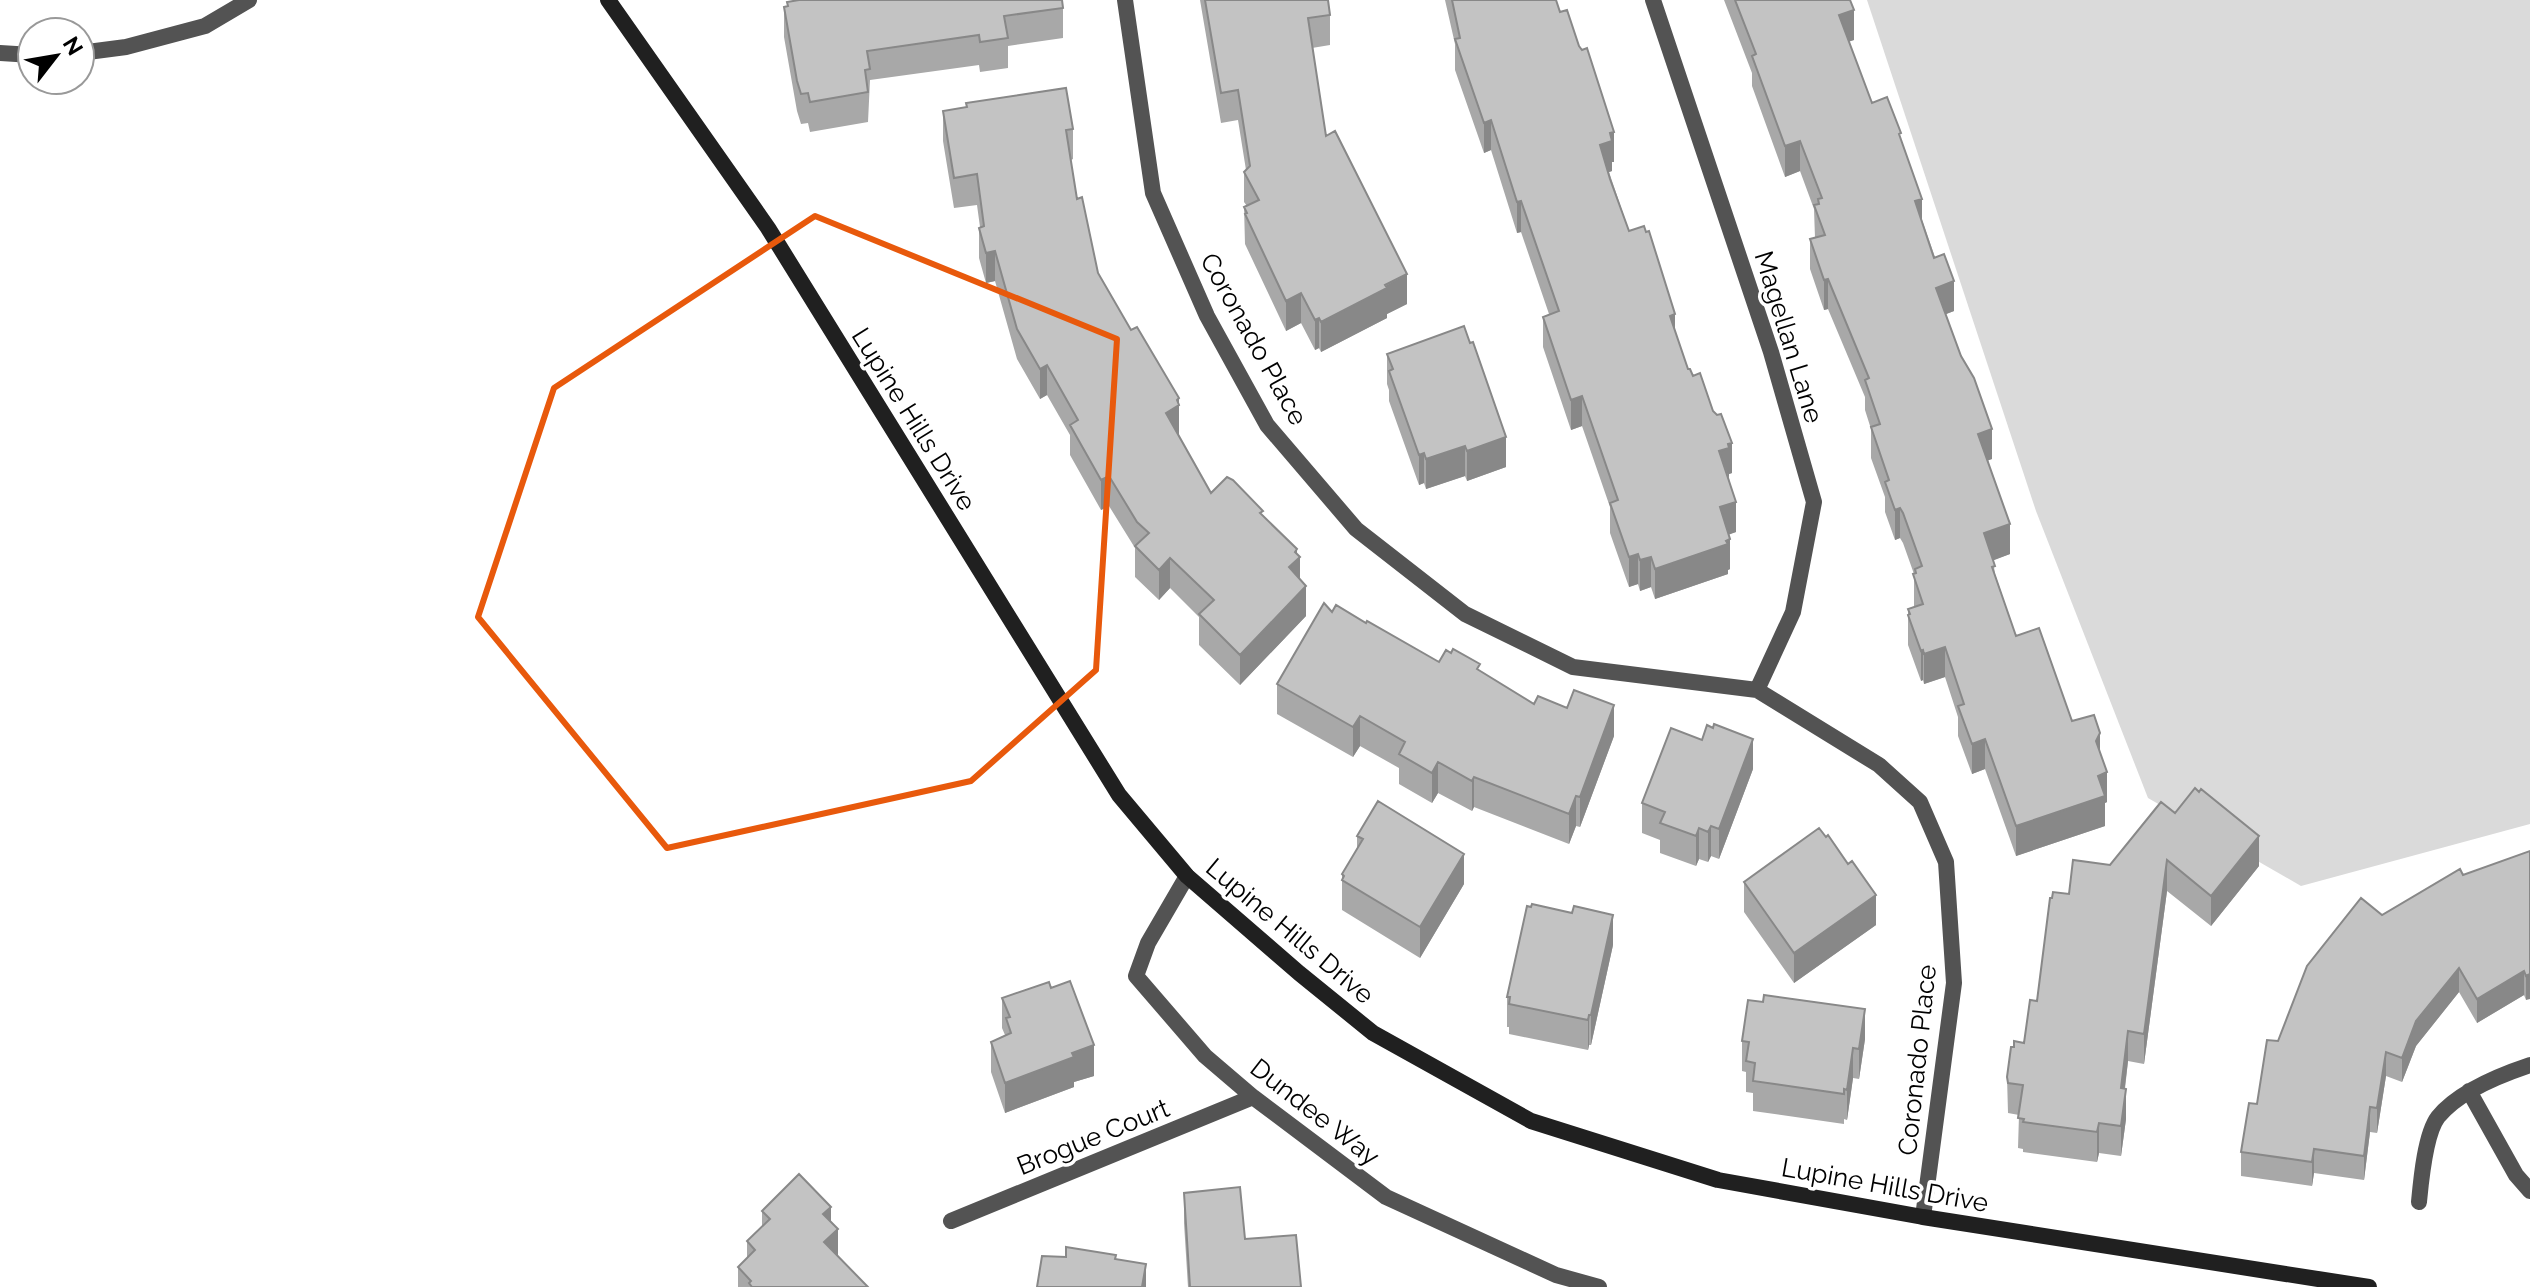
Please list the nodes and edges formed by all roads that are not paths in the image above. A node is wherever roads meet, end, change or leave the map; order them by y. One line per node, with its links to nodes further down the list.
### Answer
1 (608, 0): 7 (street, Lupine Hills Drive)
2 (1125, 0): 6 (street, Coronado Place)
3 (1653, 0): 6 (street, Magellan Lane)
4 (246, 1): 5 (street)
5 (96, 51)
6 (1757, 690): 13 (street, Coronado Place)
7 (1187, 876): 10 (street, Dundee Way); 13 (street, Lupine Hills Drive)
8 (2530, 1065): 9 (street)
9 (2469, 1091): 11 (street); 12 (street)
10 (1253, 1097): 14 (street, Brogue Court); 15 (street, Dundee Way)
11 (2530, 1191)
12 (2419, 1202)
13 (1923, 1217): 16 (street, Lupine Hills Drive)
14 (951, 1221)
15 (1599, 1287)
16 (2369, 1287)

